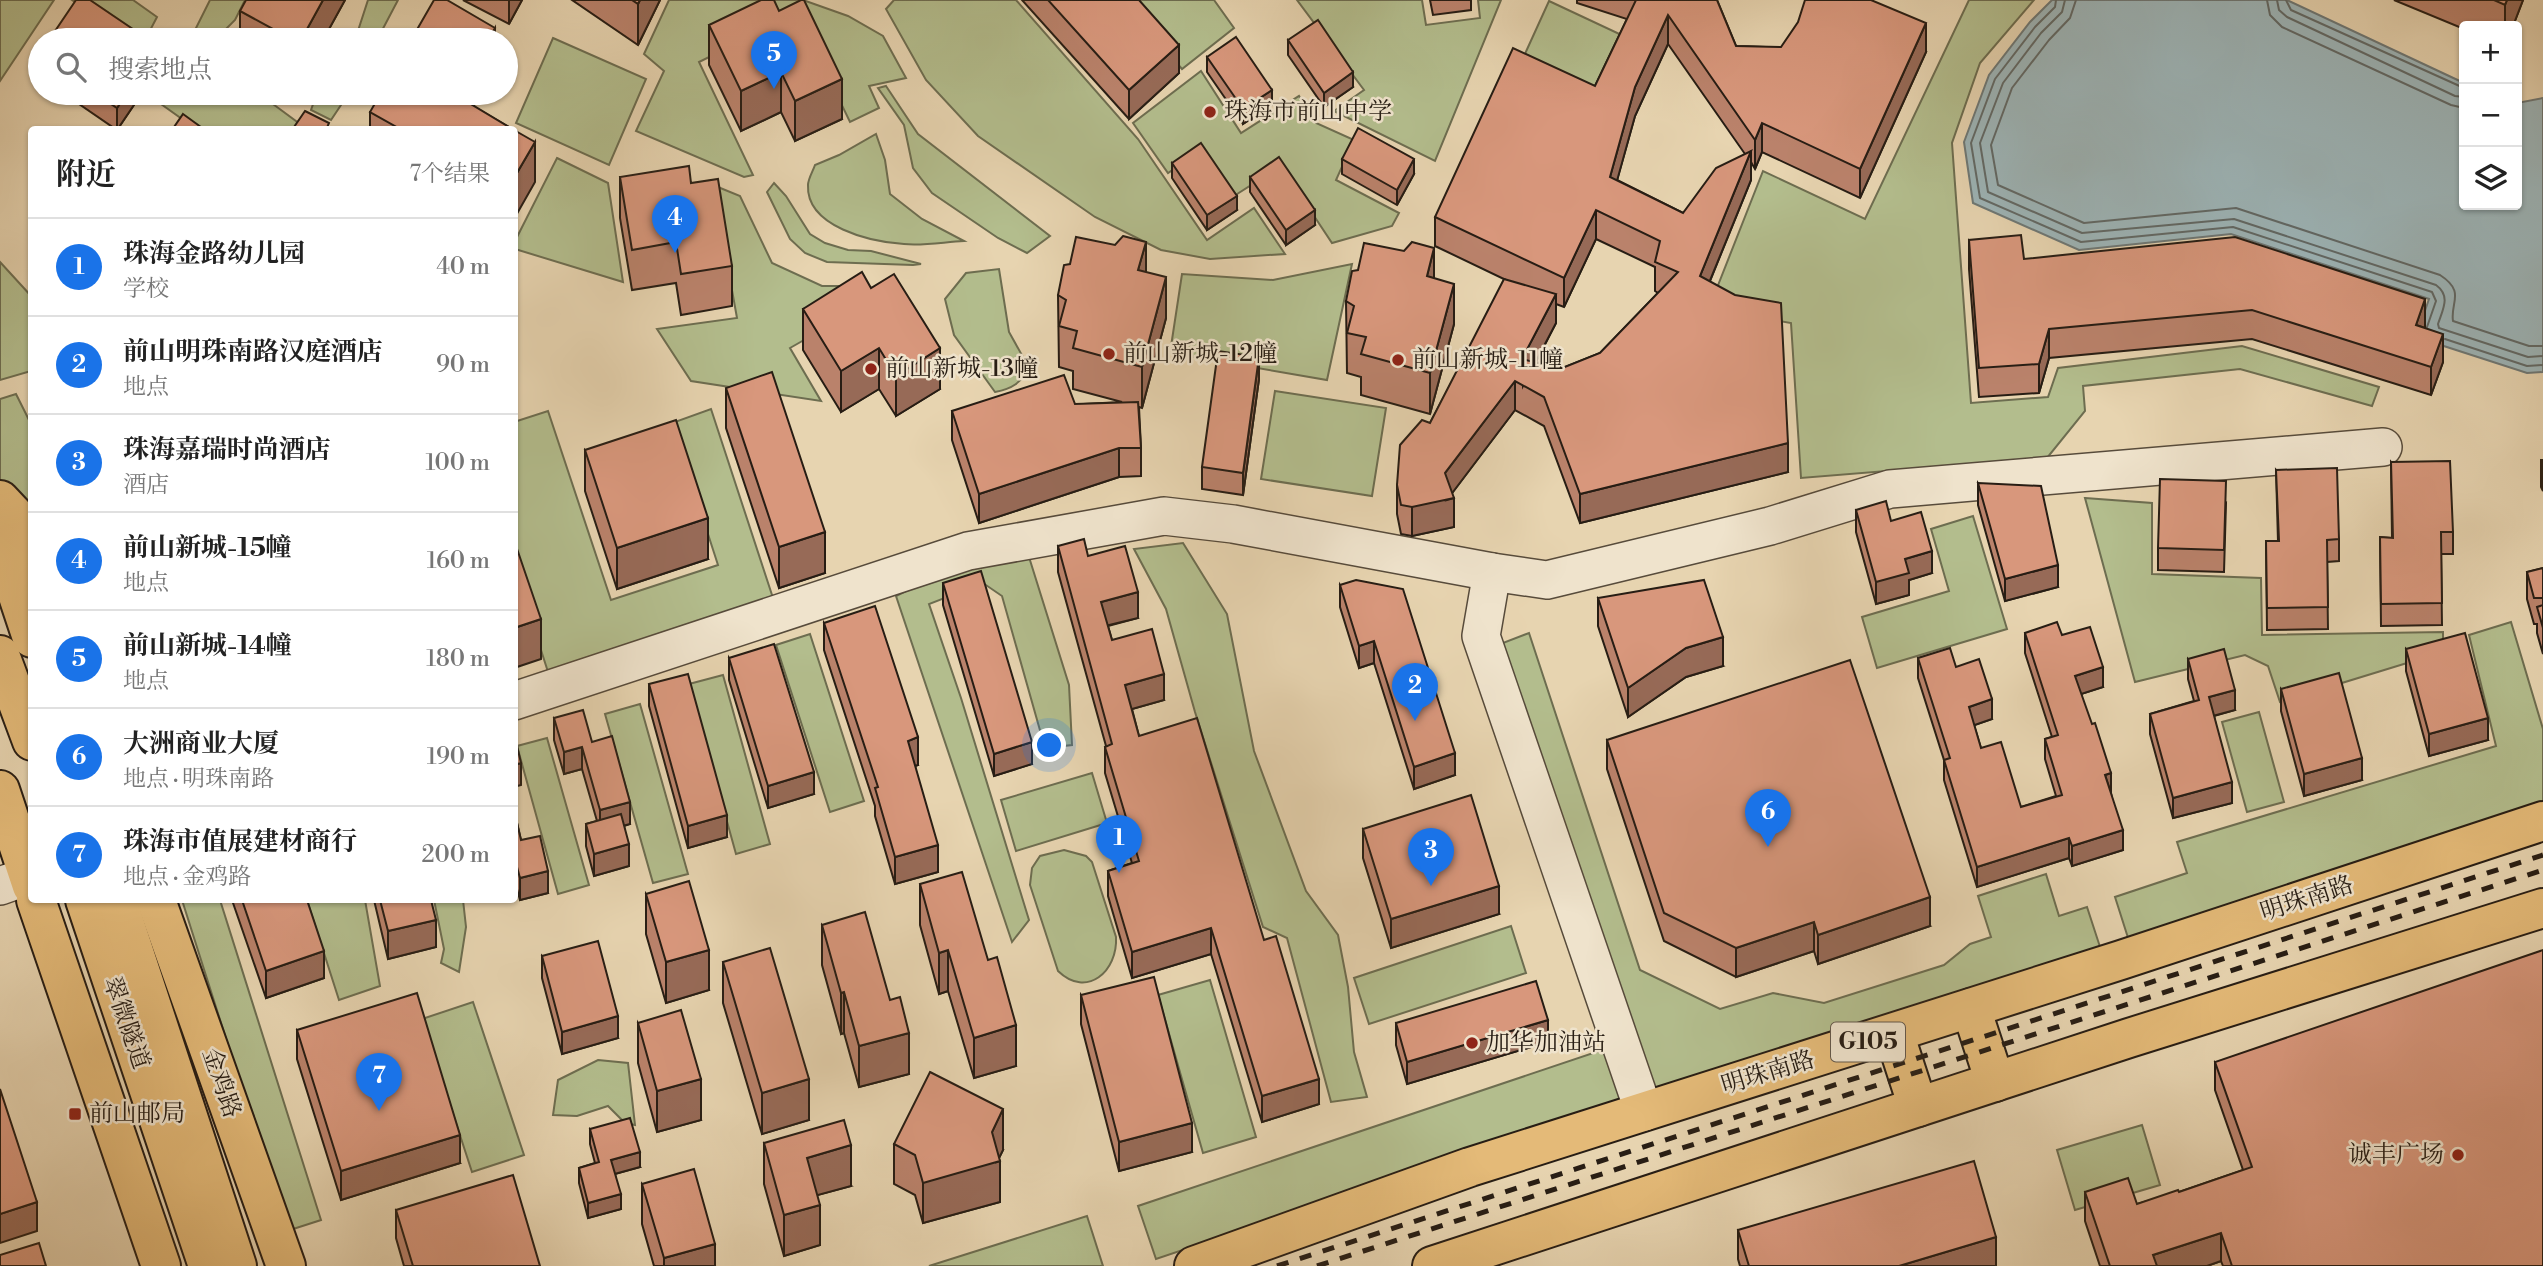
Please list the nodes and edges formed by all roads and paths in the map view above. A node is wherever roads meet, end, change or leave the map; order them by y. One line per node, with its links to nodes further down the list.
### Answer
1 (2384, 447): 5 (street)
2 (0, 500): 4 (main road)
3 (0, 542): 6 (main road)
4 (28, 542)
5 (1492, 572): 8 (street); 22 (street)
6 (28, 626)
7 (0, 655): 9 (main road)
8 (518, 700)
9 (28, 730)
10 (0, 790): 12 (main road)
11 (2543, 821): 18 (main road, 明珠南路 / G105)
12 (24, 887)
13 (30, 903): 23 (main road)
14 (86, 903): 24 (main road, 翠微隧道)
15 (118, 903): 25 (main road, 翠微隧道)
16 (157, 903): 26 (main road, 金鸡路)
17 (2543, 908): 20 (main road)
18 (1971, 1008): 19 (main road, 明珠南路 / G105); 20 (main road)
19 (1894, 1034): 21 (main road); 22 (main road, 明珠南路 / G105)
20 (1996, 1082): 21 (main road)
21 (1918, 1107): 28 (main road)
22 (1644, 1112): 27 (main road, 明珠南路 / G105)
23 (161, 1266)
24 (208, 1266)
25 (237, 1266)
26 (286, 1266)
27 (1194, 1266)
28 (1432, 1266)

